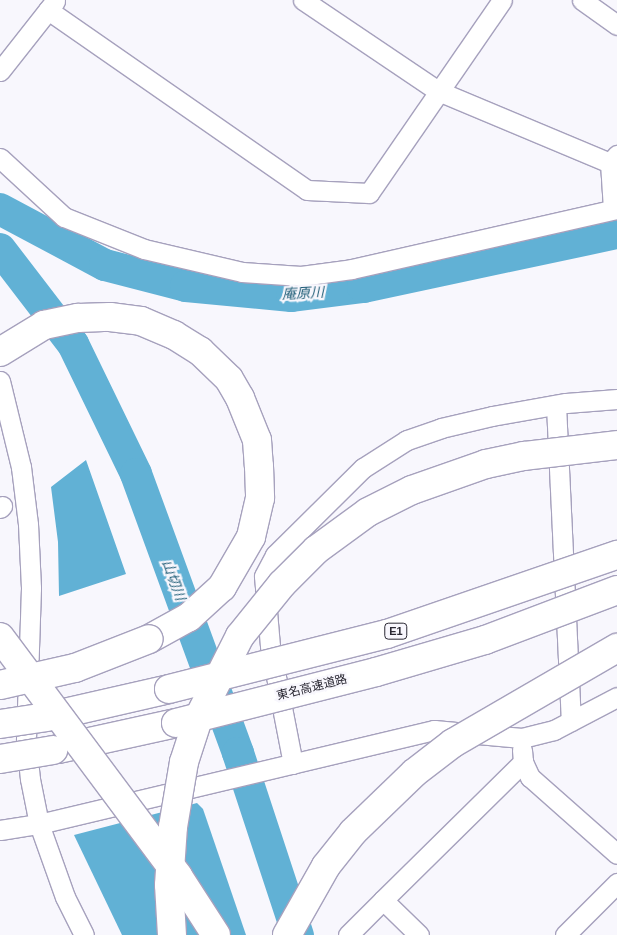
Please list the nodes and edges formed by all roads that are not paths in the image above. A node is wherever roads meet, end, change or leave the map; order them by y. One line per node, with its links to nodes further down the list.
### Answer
1 (303, 0): 7 (street)
2 (502, 0): 7 (street)
3 (582, 0): 5 (street)
4 (52, 5): 6 (street); 7 (street)
5 (617, 25)
6 (0, 71)
7 (438, 91): 9 (street)
8 (0, 158): 10 (street)
9 (614, 159): 10 (street)
10 (615, 209)
11 (0, 352): 20 (highway, bridge)
12 (0, 381): 28 (street)
13 (617, 399): 14 (street)
14 (556, 405): 22 (street); 27 (street)
15 (617, 445): 34 (highway, bridge)
16 (617, 555): 23 (highway, E1, bridge)
17 (617, 590): 25 (highway, 東名高速道路, bridge)
18 (0, 637): 35 (highway, bridge)
19 (617, 648): 36 (highway, bridge)
20 (0, 685)
21 (617, 696): 22 (street)
22 (572, 721): 24 (street)
23 (0, 724)
24 (522, 738): 26 (street); 27 (street)
25 (0, 759)
26 (523, 762): 30 (street); 32 (street)
27 (284, 766): 28 (street)
28 (39, 824): 29 (street); 33 (street)
29 (0, 830)
30 (617, 854)
31 (617, 883): 39 (street)
32 (383, 900): 37 (street); 38 (street)
33 (84, 935)
34 (172, 935)
35 (216, 935)
36 (287, 935)
37 (348, 935)
38 (419, 935)
39 (565, 935)

